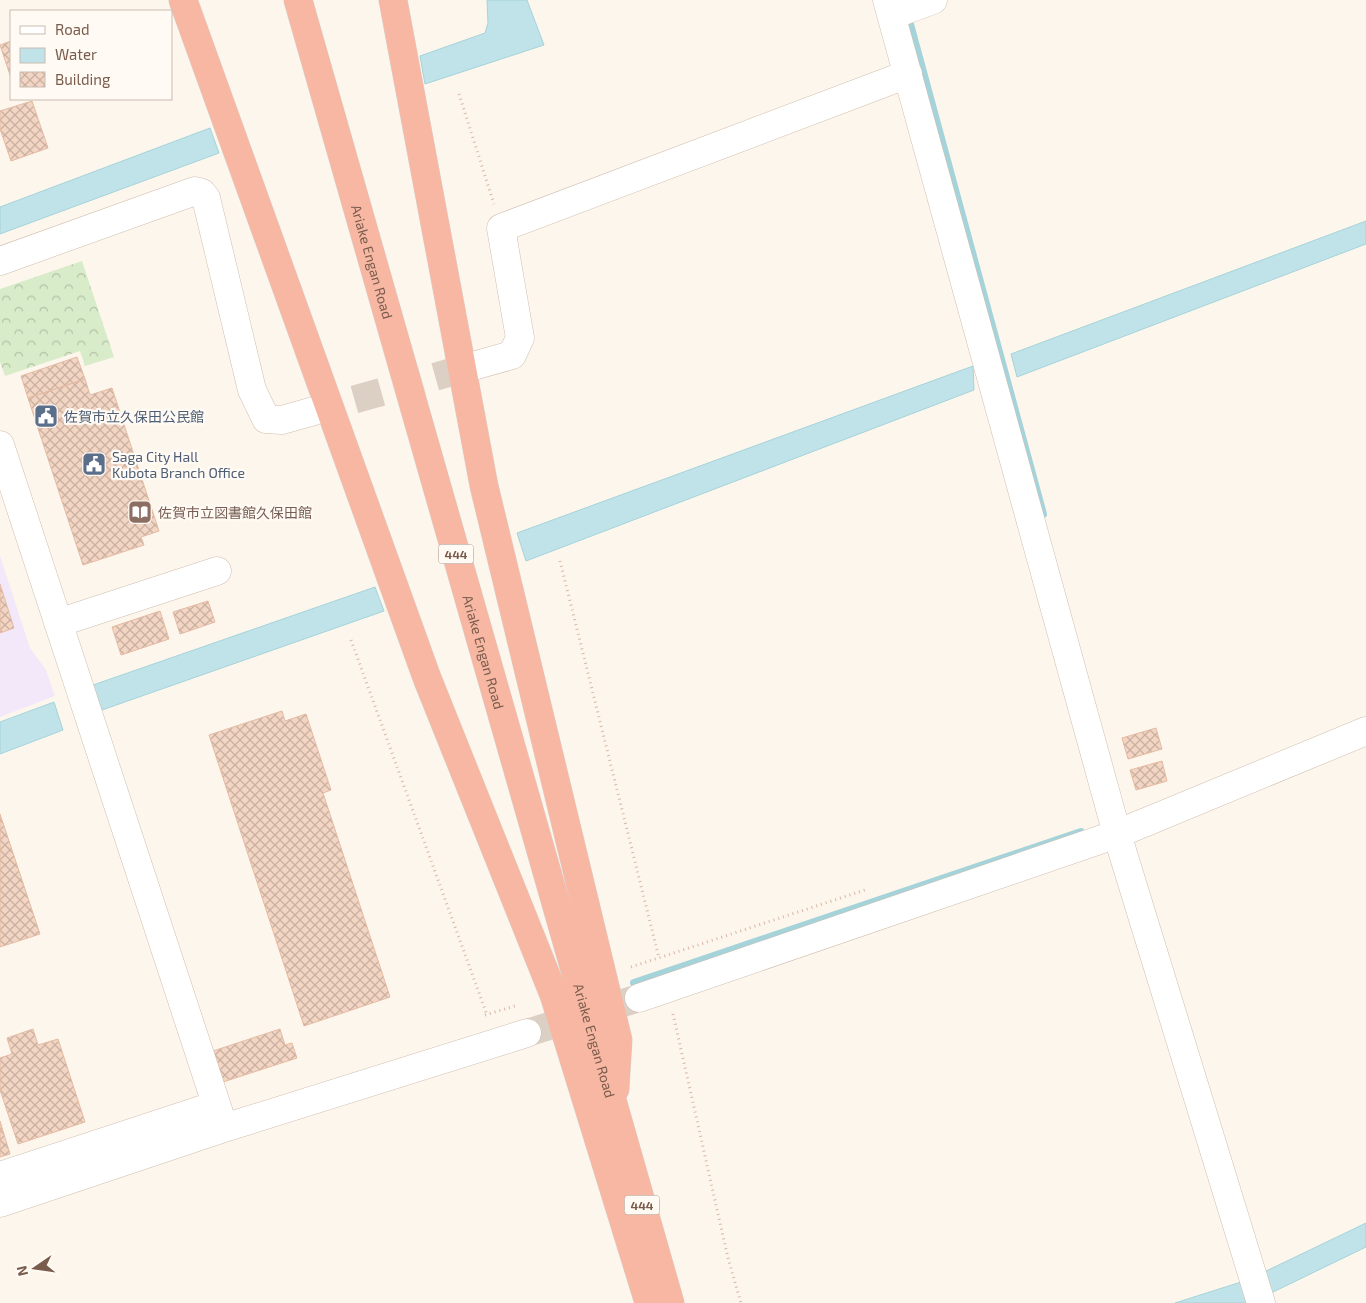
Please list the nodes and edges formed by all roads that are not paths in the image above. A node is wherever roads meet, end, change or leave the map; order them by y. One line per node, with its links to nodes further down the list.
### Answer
1 (183, 0): 21 (highway)
2 (298, 0): 17 (highway, Ariake Engan Road / 444)
3 (393, 0): 17 (highway)
4 (933, 0): 5 (street)
5 (889, 8): 6 (street)
6 (908, 74): 8 (street); 14 (street)
7 (0, 262): 9 (street)
8 (473, 366)
9 (314, 411)
10 (0, 445): 12 (street)
11 (217, 571): 12 (street)
12 (58, 623): 18 (street)
13 (1366, 731): 14 (street)
14 (1117, 834): 15 (street); 23 (street)
15 (639, 998)
16 (527, 1033): 18 (street)
17 (614, 1108): 22 (highway, Ariake Engan Road / 444)
18 (220, 1116): 19 (street); 20 (street)
19 (0, 1176)
20 (0, 1203)
21 (649, 1303)
22 (670, 1303)
23 (1261, 1303)

